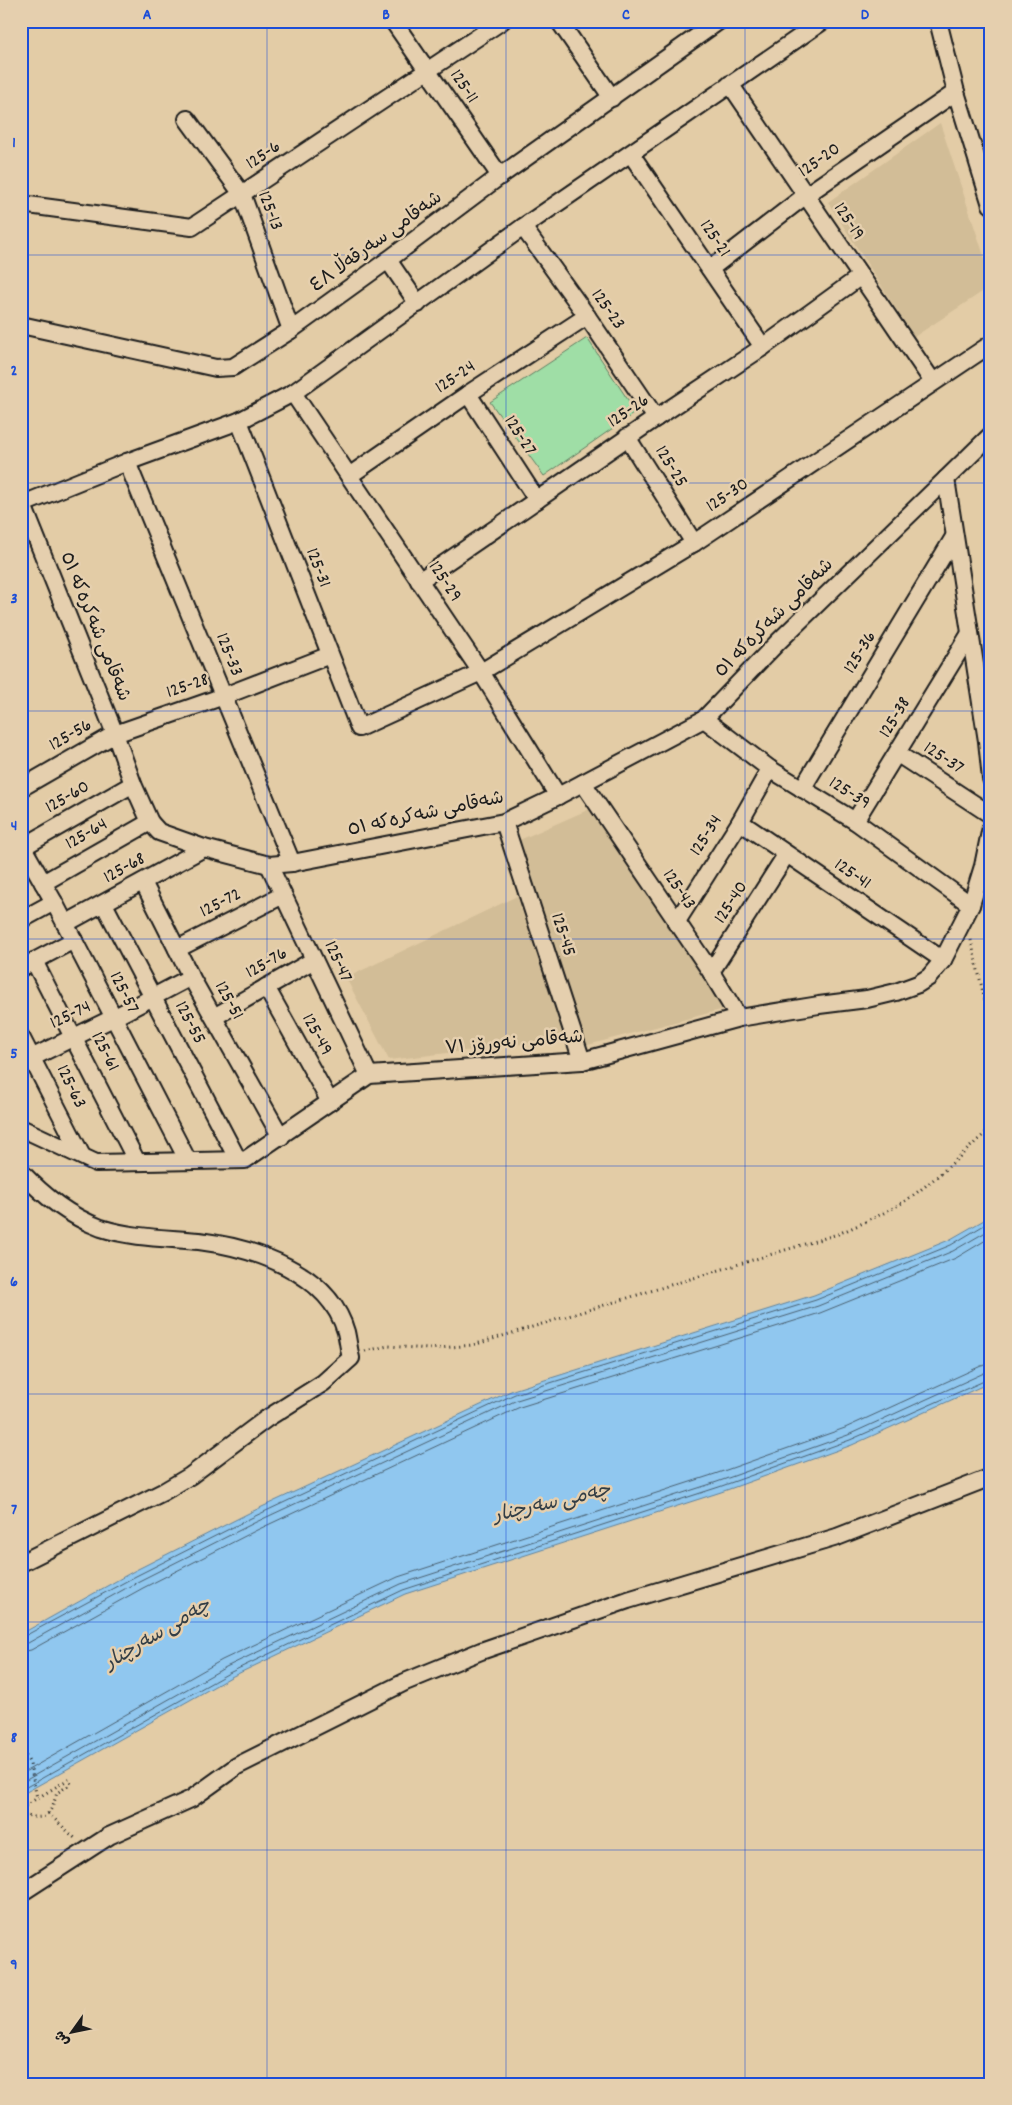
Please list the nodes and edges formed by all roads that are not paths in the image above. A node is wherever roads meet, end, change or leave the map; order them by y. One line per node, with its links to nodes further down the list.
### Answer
1 (393, 21): 7 (street, 125-11)
2 (502, 21): 7 (street, 125-6)
3 (559, 21): 10 (street)
4 (719, 21): 10 (street, شەقامی سەرقەڵا ٤٨)
5 (823, 21): 8 (street)
6 (938, 21): 9 (street)
7 (427, 71): 13 (street, 125-11); 14 (street, 125-6)
8 (730, 84): 12 (street); 15 (street, 125-19)
9 (956, 92): 15 (street, 125-20); 17 (street)
10 (612, 98): 13 (street, شەقامی سەرقەڵا ٤٨)
11 (187, 119): 14 (street, 125-13)
12 (631, 154): 18 (street); 20 (street, 125-21)
13 (500, 176): 19 (street, شەقامی سەرقەڵا ٤٨)
14 (242, 194): 16 (street, 125-6); 25 (street, 125-13)
15 (806, 195): 20 (street, 125-20); 21 (street, 125-19)
16 (21, 204)
17 (991, 205)
18 (523, 227): 22 (street); 23 (street, 125-23)
19 (388, 260): 22 (street); 25 (street, شەقامی سەرقەڵا ٤٨)
20 (710, 270): 27 (street, 125-21)
21 (861, 276): 27 (street, 125-26); 28 (street, 125-19)
22 (418, 304): 29 (street)
23 (587, 316): 30 (street, 125-24); 31 (street, 125-23)
24 (21, 325): 25 (street, شەقامی سەرقەڵا ٤٨)
25 (291, 330)
26 (991, 344): 28 (street, 125-30)
27 (763, 347): 31 (street, 125-26)
28 (934, 382): 41 (street, 125-30)
29 (293, 393): 32 (street); 36 (street, 125-29)
30 (468, 394): 36 (street, 125-24); 38 (street, 125-27)
31 (656, 418): 34 (street, 125-26)
32 (239, 421): 35 (street); 44 (street, 125-31)
33 (991, 434): 37 (street)
34 (627, 437): 38 (street, 125-26); 41 (street, 125-25)
35 (127, 462): 39 (street); 46 (street, 125-33)
36 (349, 476): 42 (street, 125-29)
37 (946, 479): 40 (street); 47 (street, شەقامی شەکرەکە ٥١)
38 (537, 500): 42 (street, 125-26)
39 (22, 502): 49 (street, شەقامی شەکرەکە ٥١)
40 (954, 537): 43 (street); 56 (street, 125-36)
41 (694, 543): 45 (street, 125-30)
42 (419, 581): 45 (street, 125-29)
43 (969, 635): 50 (street, 125-38); 52 (street)
44 (330, 655): 46 (street, 125-28); 48 (street, 125-31)
45 (481, 672): 48 (street, 125-30); 57 (street, 125-29)
46 (224, 696): 49 (street, 125-28); 67 (street, 125-33)
47 (704, 719): 51 (street, 125-39); 53 (street, شەقامی شەکرەکە ٥١)
48 (359, 728)
49 (116, 734): 54 (street, شەقامی شەکرەکە ٥١); 55 (street, 125-56)
50 (898, 754): 58 (street, 125-37); 59 (street, 125-38)
51 (770, 769): 56 (street, 125-39); 62 (street, 125-34)
52 (991, 779)
53 (583, 783): 57 (street, شەقامی شەکرەکە ٥١); 77 (street, 125-43)
54 (133, 784): 60 (street, شەقامی شەکرەکە ٥١); 64 (street, 125-60)
55 (21, 788)
56 (802, 789): 59 (street, 125-39)
57 (558, 796): 61 (street, شەقامی شەکرەکە ٥١)
58 (991, 814)
59 (855, 821): 75 (street, 125-39)
60 (150, 822): 65 (street, شەقامی شەکرەکە ٥١); 71 (street, 125-64)
61 (504, 822): 67 (street, شەقامی شەکرەکە ٥١); 94 (street, 125-45)
62 (740, 822): 66 (street, 125-41); 77 (street, 125-34)
63 (991, 827): 75 (street, شەقامی نەورۆز ٧١)
64 (22, 845): 69 (street, 125-57)
65 (204, 848): 68 (street, شەقامی شەکرەکە ٥١); 70 (street, 125-68)
66 (786, 855): 82 (street, 125-41); 84 (street, 125-40)
67 (292, 863): 68 (street, شەقامی شەکرەکە ٥١)
68 (269, 865): 72 (street, 125-47)
69 (27, 868): 71 (street, 125-57)
70 (143, 882): 74 (street, 125-68); 80 (street, 125-51)
71 (43, 883): 73 (street, 125-57)
72 (283, 894): 80 (street, 125-72); 81 (street, 125-47)
73 (54, 902): 76 (street); 78 (street, 125-57)
74 (104, 904): 78 (street, 125-68); 87 (street, 125-55)
75 (969, 911): 82 (street, شەقامی نەورۆز ٧١)
76 (21, 920)
77 (676, 923): 84 (street, 125-43)
78 (65, 924): 79 (street, 125-57)
79 (74, 940): 83 (street); 89 (street, 125-57)
80 (177, 949): 85 (street, 125-51)
81 (314, 960): 86 (street, 125-76); 95 (street, 125-47)
82 (944, 960): 90 (street, شەقامی نەورۆز ٧١)
83 (28, 965): 92 (street, 125-61)
84 (711, 972): 90 (street, 125-43)
85 (191, 976): 87 (street, 125-74); 88 (street, 125-51)
86 (266, 987): 88 (street, 125-76); 96 (street, 125-49)
87 (153, 997): 89 (street, 125-74); 100 (street, 125-55)
88 (214, 1017): 98 (street, 125-51)
89 (113, 1018): 92 (street, 125-74); 101 (street, 125-57)
90 (739, 1018): 94 (street, شەقامی نەورۆز ٧١)
91 (21, 1037): 93 (street, 125-63)
92 (73, 1037): 93 (street, 125-74); 102 (street, 125-61)
93 (27, 1060): 99 (street, 125-63)
94 (582, 1061): 95 (street, شەقامی نەورۆز ٧١)
95 (369, 1075): 96 (street)
96 (330, 1102): 98 (street)
97 (21, 1128): 99 (street)
98 (281, 1137): 100 (street)
99 (82, 1156): 102 (street)
100 (238, 1160): 101 (street)
101 (188, 1161): 102 (street)
102 (137, 1162)
103 (21, 1172): 105 (street)
104 (991, 1477): 106 (street)
105 (21, 1563)
106 (21, 1894)

